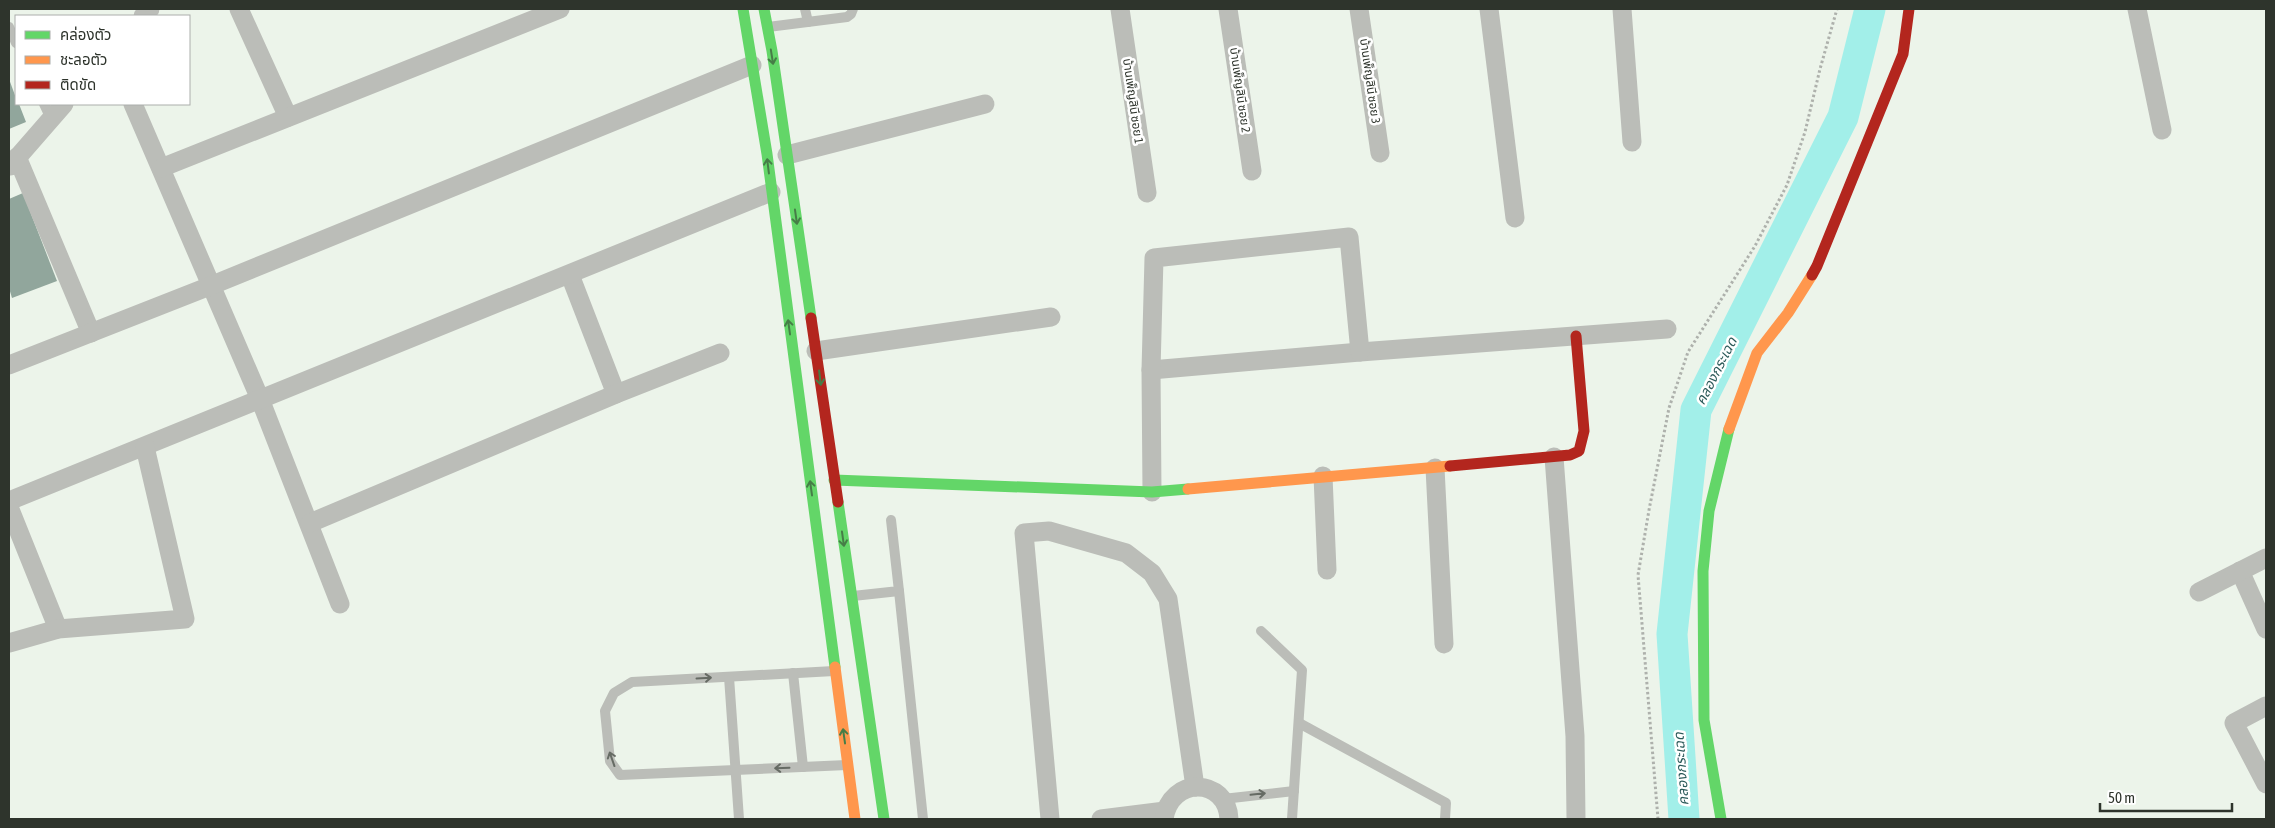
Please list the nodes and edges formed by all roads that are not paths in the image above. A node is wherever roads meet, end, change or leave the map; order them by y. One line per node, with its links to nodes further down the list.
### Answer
1 (239, 9): 23 (street)
2 (560, 9): 23 (street)
3 (743, 9): 18 (street)
4 (764, 9): 16 (street)
5 (805, 9): 14 (lane)
6 (853, 9): 14 (lane)
7 (1120, 9): 32 (street, บ้านเพ็ญสินี ซอย 1)
8 (1228, 9): 30 (street, บ้านเพ็ญสินี ซอย 2)
9 (1359, 9): 26 (street, บ้านเพ็ญสินี ซอย 3)
10 (1489, 9): 33 (street)
11 (1622, 9): 25 (street)
12 (1909, 9): 92 (street)
13 (2137, 9): 24 (street)
14 (808, 22): 16 (lane)
15 (9, 26): 17 (lane)
16 (767, 28): 27 (street, one-way to 27)
17 (15, 41)
18 (752, 65): 31 (street, one-way to 18); 35 (street)
19 (984, 104): 27 (street)
20 (62, 105): 22 (street)
21 (133, 105): 29 (street)
22 (48, 111): 28 (street)
23 (288, 117): 29 (street)
24 (2162, 130)
25 (1632, 142)
26 (1380, 153)
27 (787, 155): 40 (street, one-way to 40)
28 (13, 162): 38 (street)
29 (161, 168): 35 (street)
30 (1252, 171)
31 (771, 192): 34 (street); 69 (street, one-way to 31)
32 (1147, 193)
33 (1515, 218)
34 (570, 274): 45 (street); 46 (street)
35 (210, 286): 38 (street); 46 (street)
36 (1051, 317): 40 (street)
37 (1667, 329): 39 (street)
38 (92, 333): 43 (street)
39 (1576, 336): 41 (street); 48 (street)
40 (816, 351): 51 (street, one-way to 51)
41 (1360, 352): 44 (street); 44 (street)
42 (720, 353): 45 (street)
43 (9, 366)
44 (1151, 370): 52 (street)
45 (616, 394): 56 (street)
46 (260, 400): 47 (street); 56 (street)
47 (145, 448): 53 (street); 64 (street)
48 (1554, 457): 49 (street); 91 (street)
49 (1435, 468): 50 (street); 68 (street)
50 (1323, 476): 52 (street); 58 (street)
51 (834, 480): 52 (street); 62 (street, one-way to 62)
52 (1152, 492)
53 (9, 501)
54 (9, 508): 64 (street)
55 (891, 520): 60 (lane)
56 (310, 523): 63 (street)
57 (2266, 558): 59 (street)
58 (1327, 570)
59 (2240, 571): 61 (street); 65 (street)
60 (898, 591): 62 (lane); 85 (lane)
61 (2199, 592)
62 (852, 596): 84 (street)
63 (340, 604)
64 (58, 629): 67 (street)
65 (2266, 629)
66 (1260, 631): 73 (lane)
67 (9, 643)
68 (1444, 644)
69 (835, 670): 70 (lane); 74 (street, one-way to 69)
70 (793, 673): 71 (lane); 75 (lane)
71 (729, 677): 76 (lane); 76 (lane, one-way to 71)
72 (2266, 706): 77 (street)
73 (1299, 723): 79 (lane); 90 (lane)
74 (848, 765): 75 (lane); 83 (street)
75 (803, 767): 76 (lane, one-way to 76)
76 (735, 770): 82 (lane)
77 (2266, 784)
78 (1195, 787): 80 (street); 81 (street); 86 (street)
79 (1294, 791): 80 (lane, one-way to 79); 89 (lane)
80 (1223, 799): 88 (street)
81 (1165, 815): 87 (street)
82 (739, 819)
83 (855, 819)
84 (884, 819)
85 (923, 819)
86 (1050, 819)
87 (1101, 819)
88 (1229, 819)
89 (1292, 819)
90 (1445, 819)
91 (1576, 819)
92 (1722, 819)

